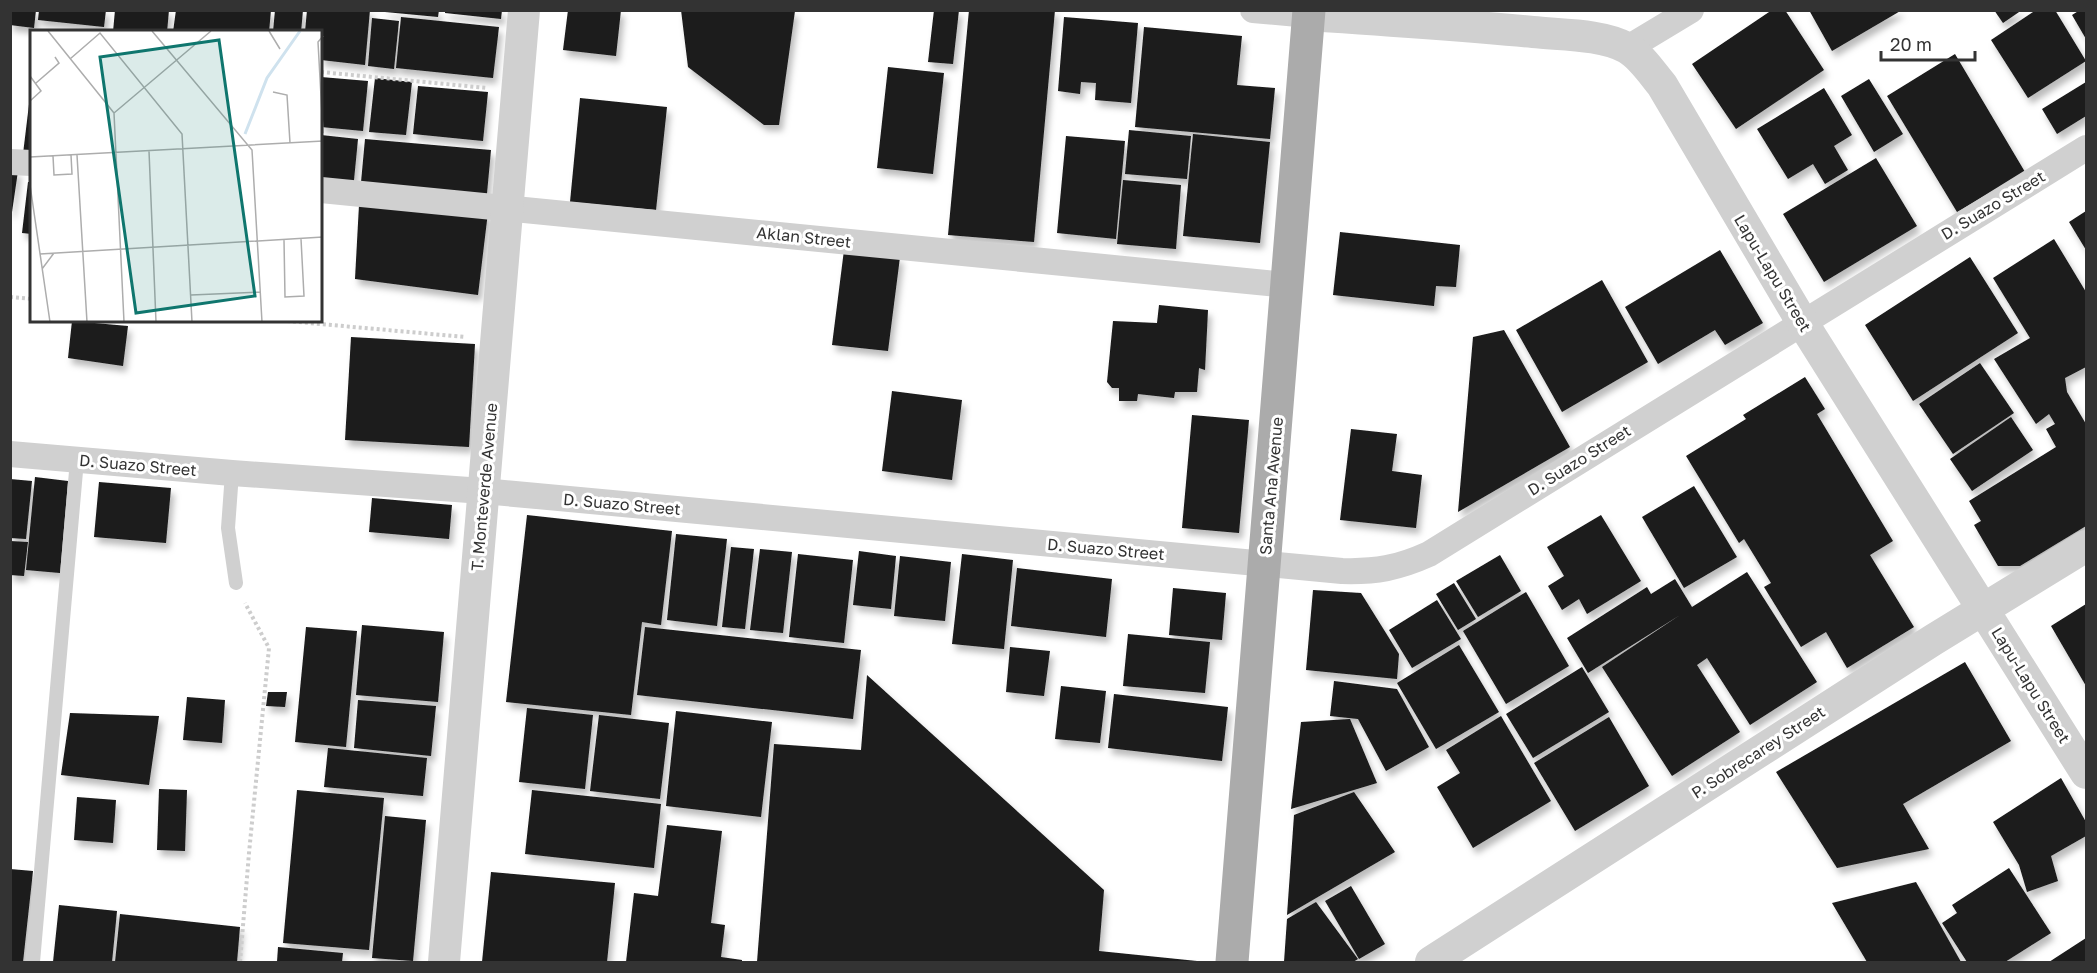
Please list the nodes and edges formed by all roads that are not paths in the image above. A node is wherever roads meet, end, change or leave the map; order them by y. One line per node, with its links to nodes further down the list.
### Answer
1 (524, 10): 10 (street, T. Monteverde Avenue)
2 (1253, 10): 4 (street)
3 (1691, 10): 5 (street)
4 (1309, 13): 5 (street, Lapu-Lapu Street); 11 (main road, Santa Ana Avenue)
5 (1628, 48): 12 (street, Lapu-Lapu Street)
6 (2086, 148): 12 (street, D. Suazo Street)
7 (10, 162): 8 (street)
8 (30, 164)
9 (322, 190): 10 (street, Aklan Street)
10 (507, 207): 11 (street, Aklan Street); 16 (street, T. Monteverde Avenue)
11 (1287, 285): 18 (main road, Santa Ana Avenue)
12 (1802, 322): 18 (street, D. Suazo Street); 20 (street, Lapu-Lapu Street)
13 (10, 454): 14 (street, D. Suazo Street)
14 (77, 460): 15 (street, D. Suazo Street); 22 (lane)
15 (232, 473): 16 (street, D. Suazo Street); 19 (lane)
16 (483, 491): 18 (street, D. Suazo Street); 23 (street, T. Monteverde Avenue)
17 (2086, 546): 20 (street, P. Sobrecarey Street)
18 (1264, 564): 24 (main road, Santa Ana Avenue)
19 (236, 583)
20 (1983, 608): 21 (street, Lapu-Lapu Street); 25 (street, P. Sobrecarey Street)
21 (2086, 773)
22 (33, 963)
23 (444, 963)
24 (1232, 963)
25 (1431, 963)

